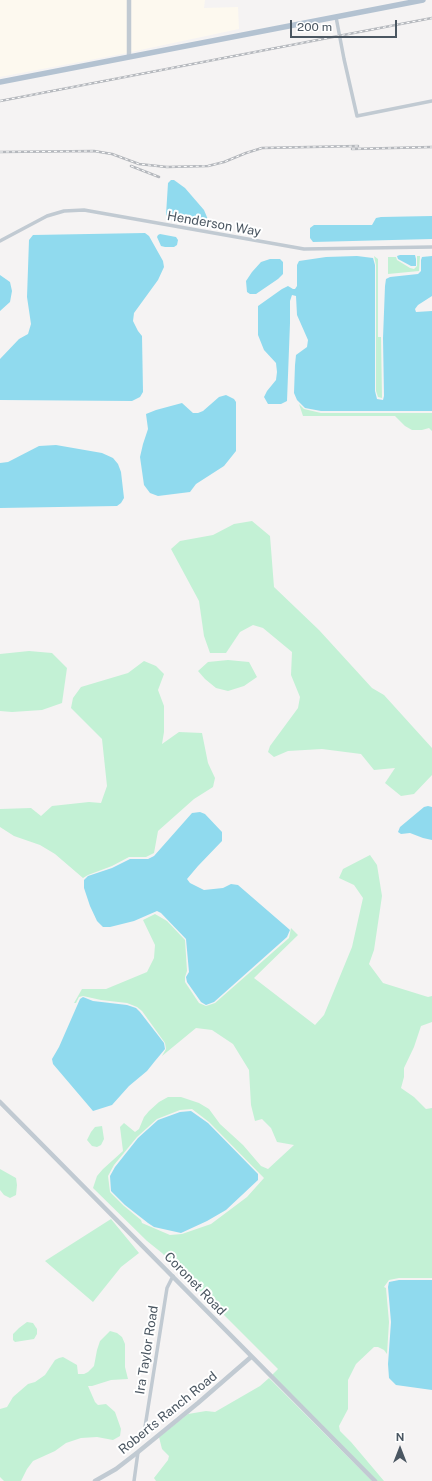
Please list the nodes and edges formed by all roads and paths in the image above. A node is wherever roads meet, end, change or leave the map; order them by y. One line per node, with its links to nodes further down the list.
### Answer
1 (129, 0): 4 (street)
2 (423, 0): 3 (main road)
3 (336, 17): 4 (main road); 6 (street)
4 (129, 57): 5 (main road)
5 (0, 82)
6 (432, 101)
7 (0, 241): 8 (street, Henderson Way)
8 (432, 247)
9 (0, 1102): 10 (street, Coronet Road)
10 (173, 1276): 11 (street, Coronet Road); 12 (street, Ira Taylor Road)
11 (251, 1357): 13 (street, Roberts Ranch Road); 16 (street, Coronet Road)
12 (145, 1427)
13 (138, 1452): 14 (street, Roberts Ranch Road); 15 (street)
14 (95, 1481)
15 (134, 1481)
16 (375, 1481)

